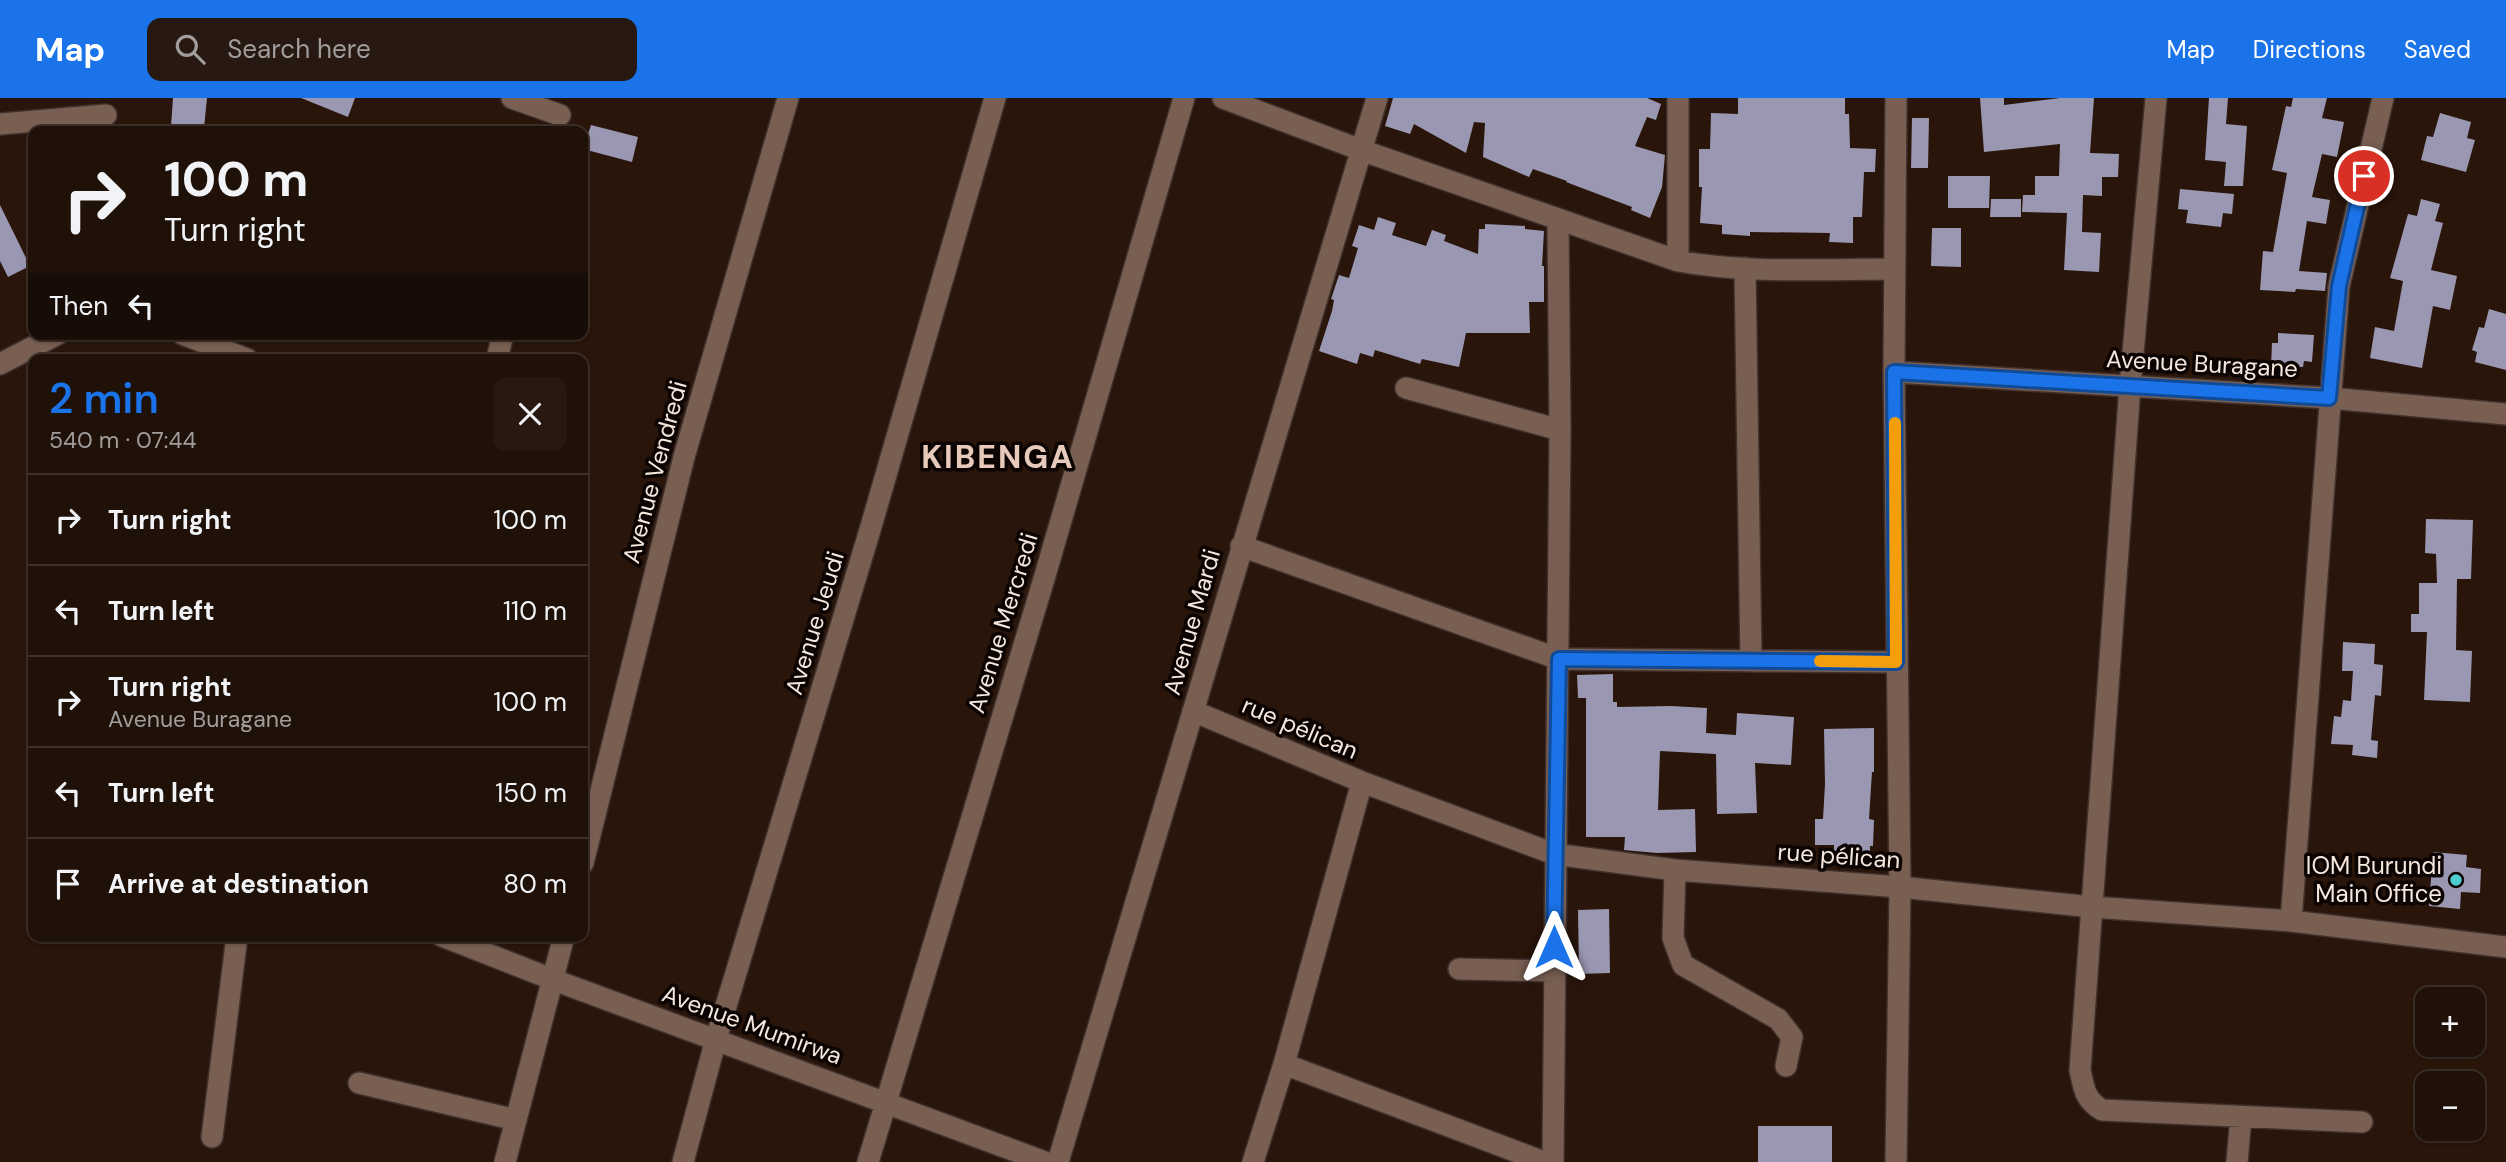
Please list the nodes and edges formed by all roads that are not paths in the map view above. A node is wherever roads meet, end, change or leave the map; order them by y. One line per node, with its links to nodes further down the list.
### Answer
1 (512, 98): 12 (street)
2 (788, 98): 35 (street, Avenue Vendredi)
3 (995, 98): 48 (street, Avenue Jeudi)
4 (1184, 98): 52 (street, Avenue Mercredi)
5 (1223, 98): 14 (street)
6 (1377, 98): 14 (street, Avenue Mardi)
7 (1678, 98): 16 (street)
8 (1896, 98): 18 (street)
9 (2156, 98): 24 (street)
10 (2383, 98): 26 (street)
11 (106, 115): 13 (street)
12 (561, 115)
13 (0, 124)
14 (1361, 150): 15 (street); 29 (street, Avenue Mardi)
15 (1558, 220): 16 (street); 28 (street)
16 (1678, 261): 17 (street)
17 (1745, 268): 18 (street); 31 (street)
18 (1894, 269): 23 (street)
19 (46, 340): 22 (street)
20 (197, 340): 21 (street)
21 (234, 354)
22 (0, 364)
23 (1894, 372): 24 (street, Avenue Buragane); 32 (street)
24 (2130, 386): 26 (street, Avenue Buragane); 39 (street)
25 (1406, 388): 28 (street)
26 (2329, 398): 27 (street, Avenue Buragane); 40 (street)
27 (2506, 414)
28 (1560, 430): 30 (street)
29 (1241, 546): 30 (street); 33 (street, Avenue Mardi)
30 (1559, 659): 31 (street); 36 (street)
31 (1751, 661): 32 (street)
32 (1896, 662): 38 (street)
33 (1193, 711): 34 (street, rue pélican); 61 (street, Avenue Mardi)
34 (1362, 782): 36 (street, rue pélican); 49 (street)
35 (588, 843)
36 (1555, 854): 37 (street, rue pélican); 46 (street)
37 (1675, 870): 38 (street, rue pélican); 50 (street)
38 (1900, 887): 39 (street, rue pélican); 65 (street)
39 (2092, 907): 40 (street, rue pélican); 53 (street)
40 (2291, 921): 44 (street, rue pélican)
41 (236, 942): 56 (street)
42 (457, 942): 47 (street, Avenue Mumirwa)
43 (564, 942): 47 (street)
44 (2506, 947)
45 (1459, 969): 46 (street)
46 (1554, 971): 64 (street)
47 (554, 980): 48 (street, Avenue Mumirwa); 54 (street)
48 (716, 1039): 52 (street, Avenue Mumirwa); 58 (street, Avenue Jeudi)
49 (1284, 1064): 62 (street); 63 (street)
50 (1786, 1066)
51 (359, 1083): 54 (street)
52 (885, 1102): 59 (street, Avenue Mercredi); 60 (street, Avenue Mumirwa)
53 (2241, 1116): 55 (street); 66 (street)
54 (516, 1120): 57 (street)
55 (2362, 1122)
56 (212, 1137)
57 (505, 1162)
58 (683, 1162)
59 (868, 1162)
60 (1045, 1162)
61 (1058, 1162)
62 (1253, 1162)
63 (1544, 1162)
64 (1553, 1162)
65 (1896, 1162)
66 (2237, 1162)

